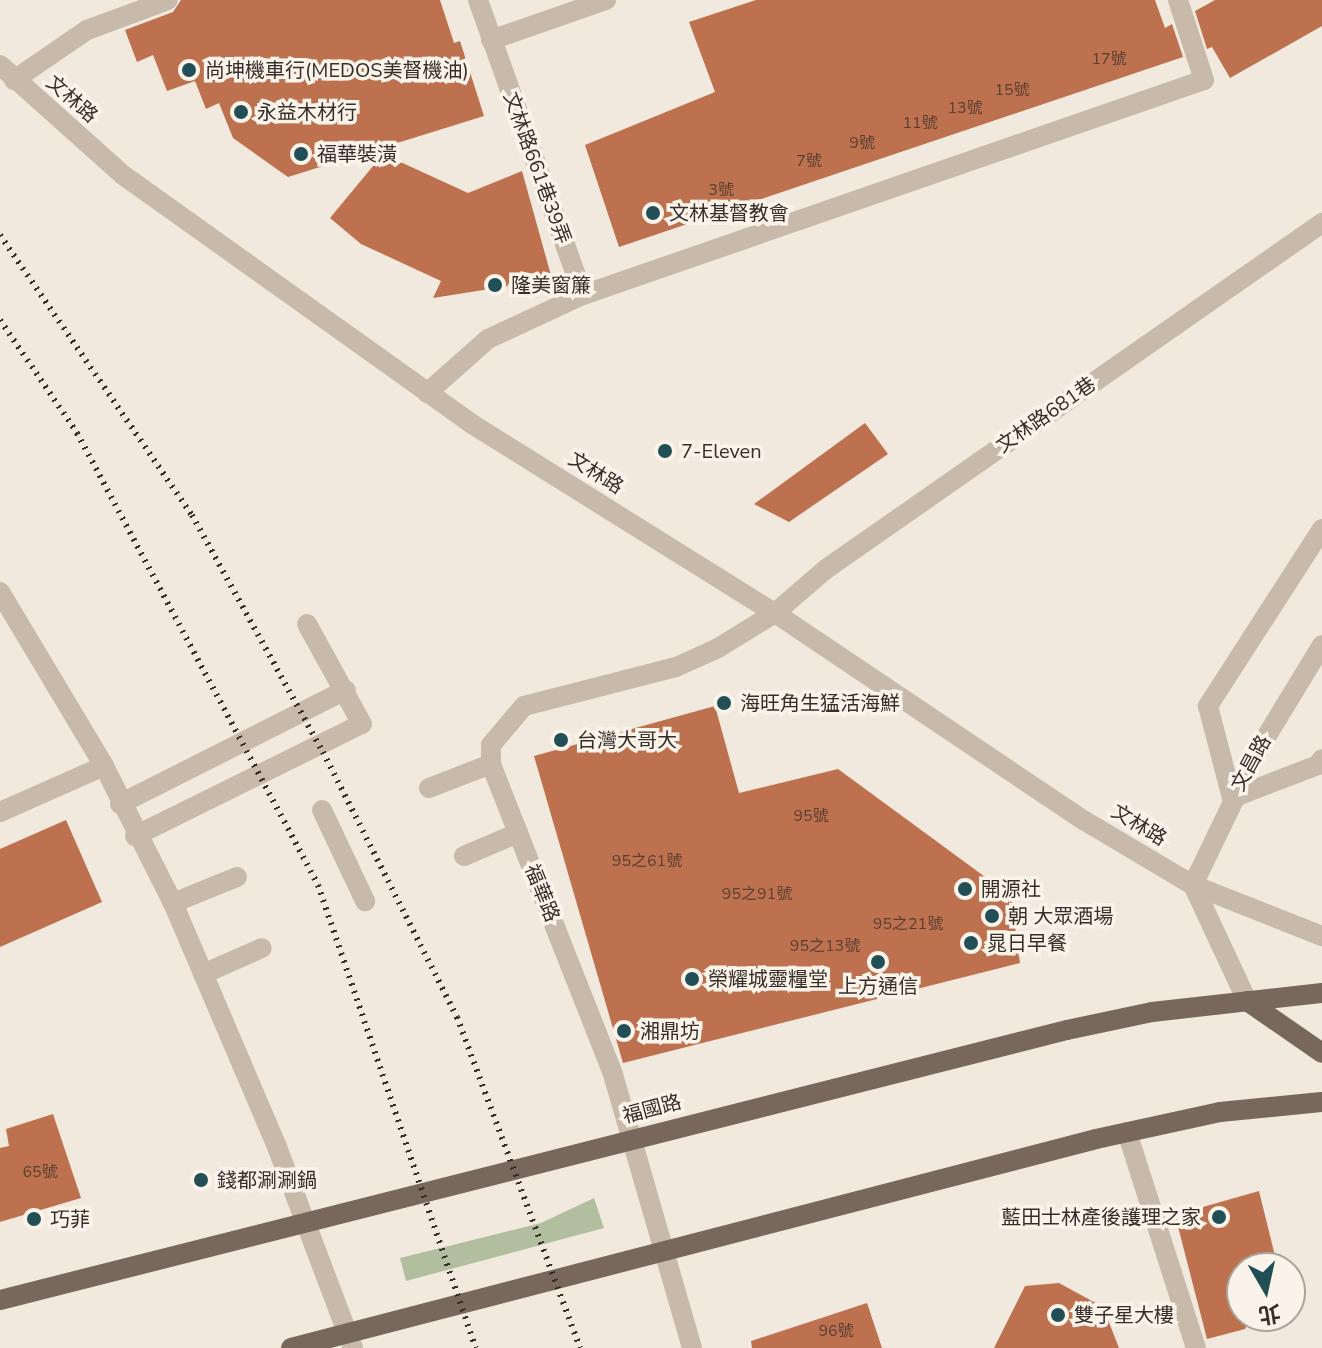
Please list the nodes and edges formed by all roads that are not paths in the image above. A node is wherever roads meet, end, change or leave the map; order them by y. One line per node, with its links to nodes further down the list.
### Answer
1 (168, 0): 6 (street)
2 (478, 0): 5 (street, 文林路661巷39弄)
3 (606, 0): 5 (street)
4 (1178, 0): 8 (street)
5 (491, 40): 8 (street, 文林路661巷39弄)
6 (7, 72): 9 (street, 文林路)
7 (1322, 223): 12 (street, 文林路681巷)
8 (583, 295): 9 (street)
9 (427, 393): 12 (street, 文林路)
10 (1322, 529): 20 (street)
11 (0, 592): 18 (street)
12 (775, 613): 17 (street); 28 (street, 文林路)
13 (307, 624): 15 (street)
14 (1321, 646): 20 (street, 文昌路)
15 (346, 690): 21 (street); 25 (street)
16 (1322, 759): 20 (street)
17 (491, 764): 19 (street); 24 (street, 福華路)
18 (104, 766): 21 (street); 23 (street)
19 (429, 788)
20 (1232, 798): 28 (street, 文昌路)
21 (120, 804): 25 (street)
22 (322, 810): 29 (street)
23 (0, 812)
24 (518, 833): 26 (street); 39 (street, 福華路)
25 (135, 836): 30 (street)
26 (464, 856)
27 (237, 877): 30 (street)
28 (1193, 885): 31 (street, 文林路); 35 (street)
29 (365, 901)
30 (173, 903): 33 (street)
31 (1322, 936)
32 (262, 948): 33 (street)
33 (203, 974): 40 (street)
34 (1322, 993): 35 (main road, 福國路)
35 (1247, 1001): 36 (main road); 39 (main road, 福國路)
36 (1322, 1053)
37 (1322, 1102): 38 (main road)
38 (1127, 1132): 41 (main road); 46 (street)
39 (632, 1139): 40 (main road, 福國路); 41 (street, 福華路)
40 (304, 1222): 42 (main road, 福國路); 43 (street)
41 (665, 1248): 43 (main road); 45 (street, 福華路)
42 (0, 1300)
43 (350, 1340): 44 (main road)
44 (291, 1348)
45 (692, 1348)
46 (1196, 1348)

